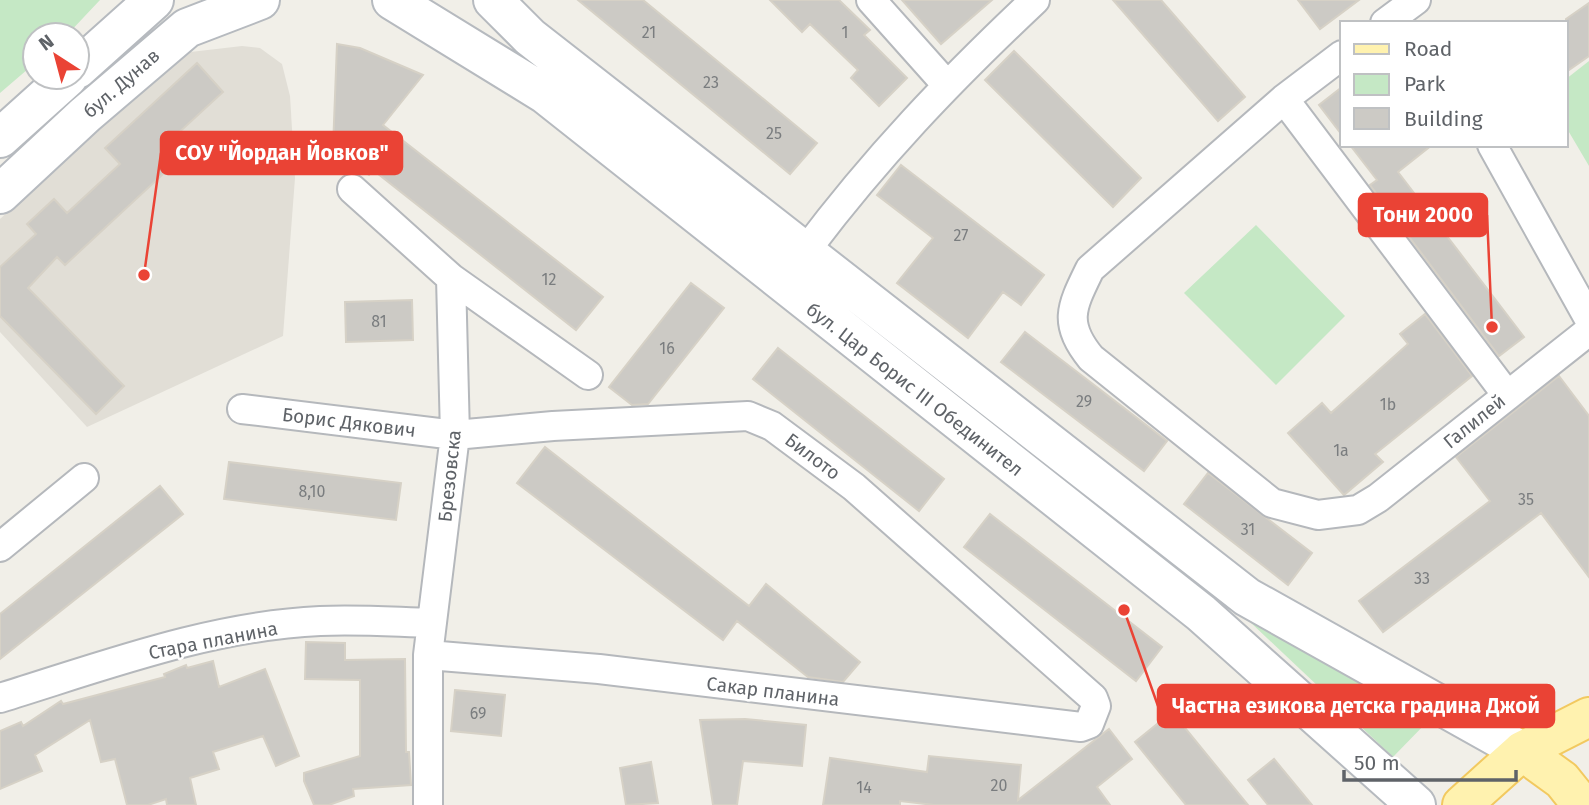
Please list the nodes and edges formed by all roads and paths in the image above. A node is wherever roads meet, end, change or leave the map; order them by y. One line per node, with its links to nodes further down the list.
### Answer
1 (154, 0): 9 (main road, бул. Дунав)
2 (260, 0): 17 (main road, бул. Дунав)
3 (392, 0): 34 (main road, бул. Цар Борис III Обединител)
4 (871, 0): 11 (street)
5 (1035, 0): 11 (street)
6 (1413, 7): 8 (street)
7 (503, 8): 18 (main road, бул. Цар Борис III Обединител)
8 (1388, 21)
9 (91, 56)
10 (1340, 57): 13 (street)
11 (946, 84): 18 (street)
12 (52, 91): 14 (main road, бул. Дунав)
13 (1284, 99): 22 (street); 22 (street, Галилей)
14 (0, 138)
15 (1493, 147): 20 (street)
16 (352, 189): 19 (street)
17 (0, 194)
18 (804, 253): 32 (main road, бул. Цар Борис III Обединител)
19 (451, 278): 21 (street); 24 (street, Брезовска)
20 (1588, 316): 22 (street, Галилей)
21 (588, 375)
22 (1507, 395)
23 (242, 409): 24 (street, Борис Дякович)
24 (455, 435): 27 (street, Брезовска); 30 (street, Билото)
25 (84, 478): 26 (street)
26 (0, 547)
27 (432, 623): 28 (street, Брезовска); 29 (street, Стара планина)
28 (428, 655): 30 (street, Сакар планина); 33 (street, Брезовска)
29 (0, 698)
30 (1093, 698)
31 (1589, 716): 32 (main road)
32 (1522, 751): 35 (main road); 36 (main road)
33 (428, 805)
34 (1416, 805)
35 (1462, 805)
36 (1582, 805)

